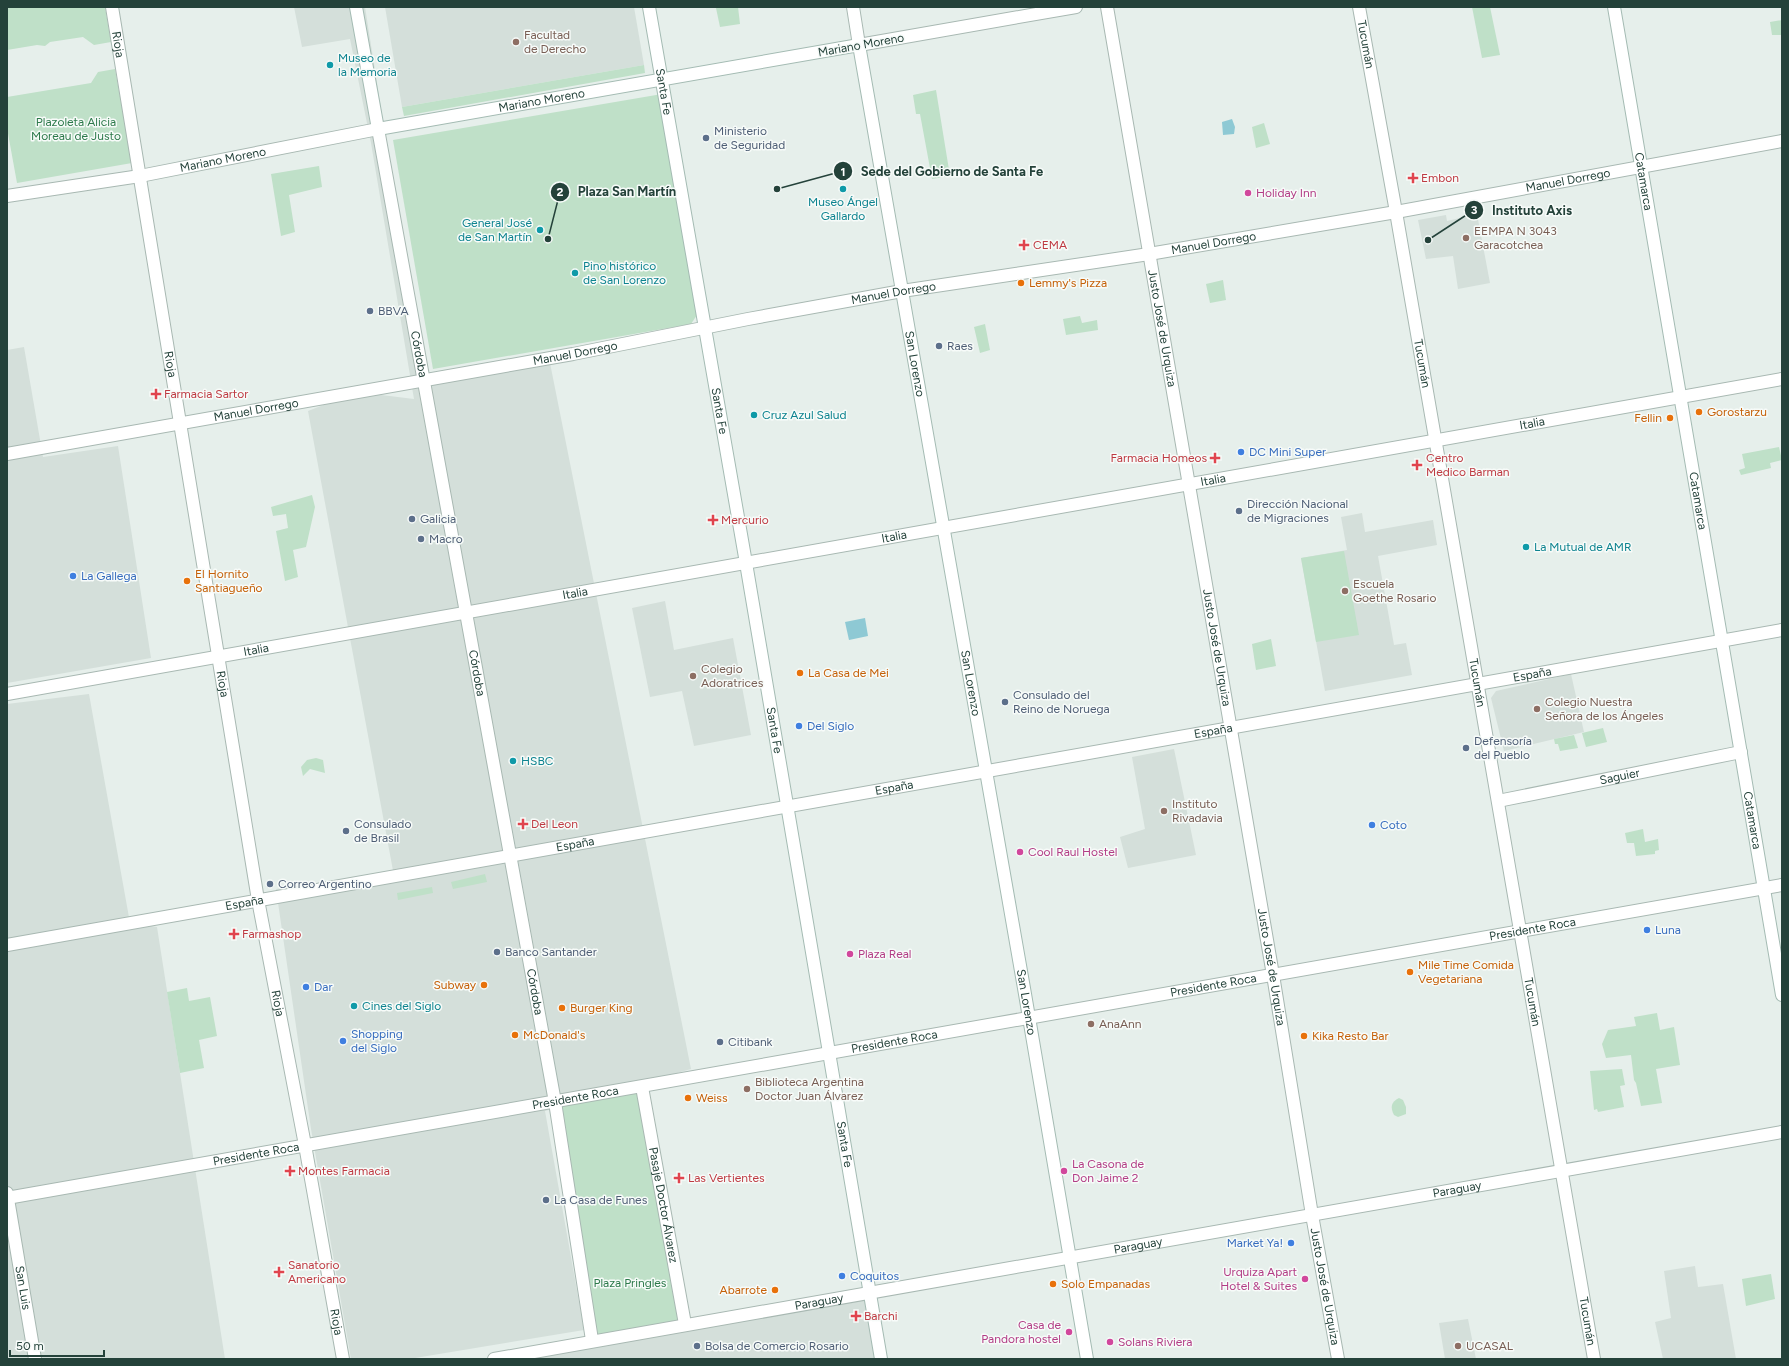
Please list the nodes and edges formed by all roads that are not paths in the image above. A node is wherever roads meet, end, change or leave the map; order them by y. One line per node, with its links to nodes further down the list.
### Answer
1 (112, 7): 14 (street, Rioja)
2 (356, 7): 11 (street, Córdoba)
3 (649, 7): 10 (street, Santa Fe)
4 (852, 7): 9 (street, San Lorenzo)
5 (1076, 7): 9 (street, Mariano Moreno)
6 (1107, 7): 17 (street, Justo José de Urquiza)
7 (1359, 7): 16 (street, Tucumán)
8 (1614, 7): 13 (street, Catamarca)
9 (859, 45): 10 (street, Mariano Moreno); 18 (street, San Lorenzo)
10 (662, 80): 11 (street, Mariano Moreno); 19 (street, Santa Fe)
11 (378, 129): 14 (street, Mariano Moreno); 21 (street, Córdoba)
12 (1782, 141): 13 (street, Manuel Dorrego)
13 (1641, 167): 16 (street, Manuel Dorrego); 22 (street, Catamarca)
14 (140, 176): 15 (street, Mariano Moreno); 23 (street, Rioja)
15 (7, 196)
16 (1396, 212): 17 (street, Manuel Dorrego); 24 (street, Tucumán)
17 (1149, 254): 18 (street, Manuel Dorrego); 26 (street, Justo José de Urquiza)
18 (902, 291): 19 (street, Manuel Dorrego); 27 (street, San Lorenzo)
19 (705, 327): 21 (street, Manuel Dorrego); 28 (street, Santa Fe)
20 (1782, 379): 22 (street, Italia)
21 (424, 380): 23 (street, Manuel Dorrego); 29 (street, Córdoba)
22 (1680, 398): 24 (street, Italia); 31 (street, Catamarca)
23 (180, 423): 25 (street, Manuel Dorrego); 32 (street, Rioja)
24 (1436, 441): 26 (street, Italia); 33 (street, Tucumán)
25 (7, 454)
26 (1189, 485): 27 (street, Italia); 35 (street, Justo José de Urquiza)
27 (944, 528): 28 (street, Italia); 37 (street, San Lorenzo)
28 (746, 563): 29 (street, Italia); 39 (street, Santa Fe)
29 (466, 612): 32 (street, Italia); 40 (street, Córdoba)
30 (1782, 630): 31 (street, España)
31 (1722, 641): 33 (street, España); 36 (street, Catamarca)
32 (218, 656): 34 (street, Italia); 43 (street, Rioja)
33 (1478, 684): 35 (street, España); 38 (street, Tucumán)
34 (7, 694)
35 (1231, 728): 37 (street, España); 46 (street, Justo José de Urquiza)
36 (1741, 752): 38 (street, Saguier); 42 (street, Catamarca)
37 (986, 772): 39 (street, España); 48 (street, San Lorenzo)
38 (1498, 801): 44 (street, Tucumán)
39 (786, 807): 40 (street, España); 49 (street, Santa Fe)
40 (510, 856): 43 (street, España); 51 (street, Córdoba)
41 (1782, 885): 42 (street, Presidente Roca)
42 (1764, 888): 44 (street, Presidente Roca); 47 (street, Catamarca)
43 (258, 900): 45 (street, España); 53 (street, Rioja)
44 (1520, 931): 46 (street, Presidente Roca); 54 (street, Tucumán)
45 (7, 945)
46 (1273, 975): 48 (street, Presidente Roca); 56 (street, Justo José de Urquiza)
47 (1782, 995)
48 (1029, 1018): 49 (street, Presidente Roca); 57 (street, San Lorenzo)
49 (828, 1053): 50 (street, Presidente Roca); 58 (street, Santa Fe)
50 (642, 1087): 51 (street, Presidente Roca); 59 (street, Pasaje Doctor Álvarez)
51 (555, 1102): 53 (street, Presidente Roca); 60 (street, Córdoba)
52 (1782, 1132): 54 (street, Paraguay)
53 (305, 1145): 55 (street, Presidente Roca); 62 (street, Rioja)
54 (1561, 1171): 56 (street, Paraguay); 67 (street, Tucumán)
55 (7, 1196): 61 (street, San Luis)
56 (1312, 1214): 57 (street, Paraguay); 66 (street, Justo José de Urquiza)
57 (1069, 1257): 58 (street, Paraguay); 65 (street, San Lorenzo)
58 (869, 1292): 59 (street, Paraguay); 64 (street, Santa Fe)
59 (685, 1324): 60 (street, Paraguay)
60 (592, 1340): 63 (street, Paraguay)
61 (36, 1359)
62 (343, 1359)
63 (494, 1359)
64 (881, 1359)
65 (1087, 1359)
66 (1338, 1359)
67 (1594, 1359)

